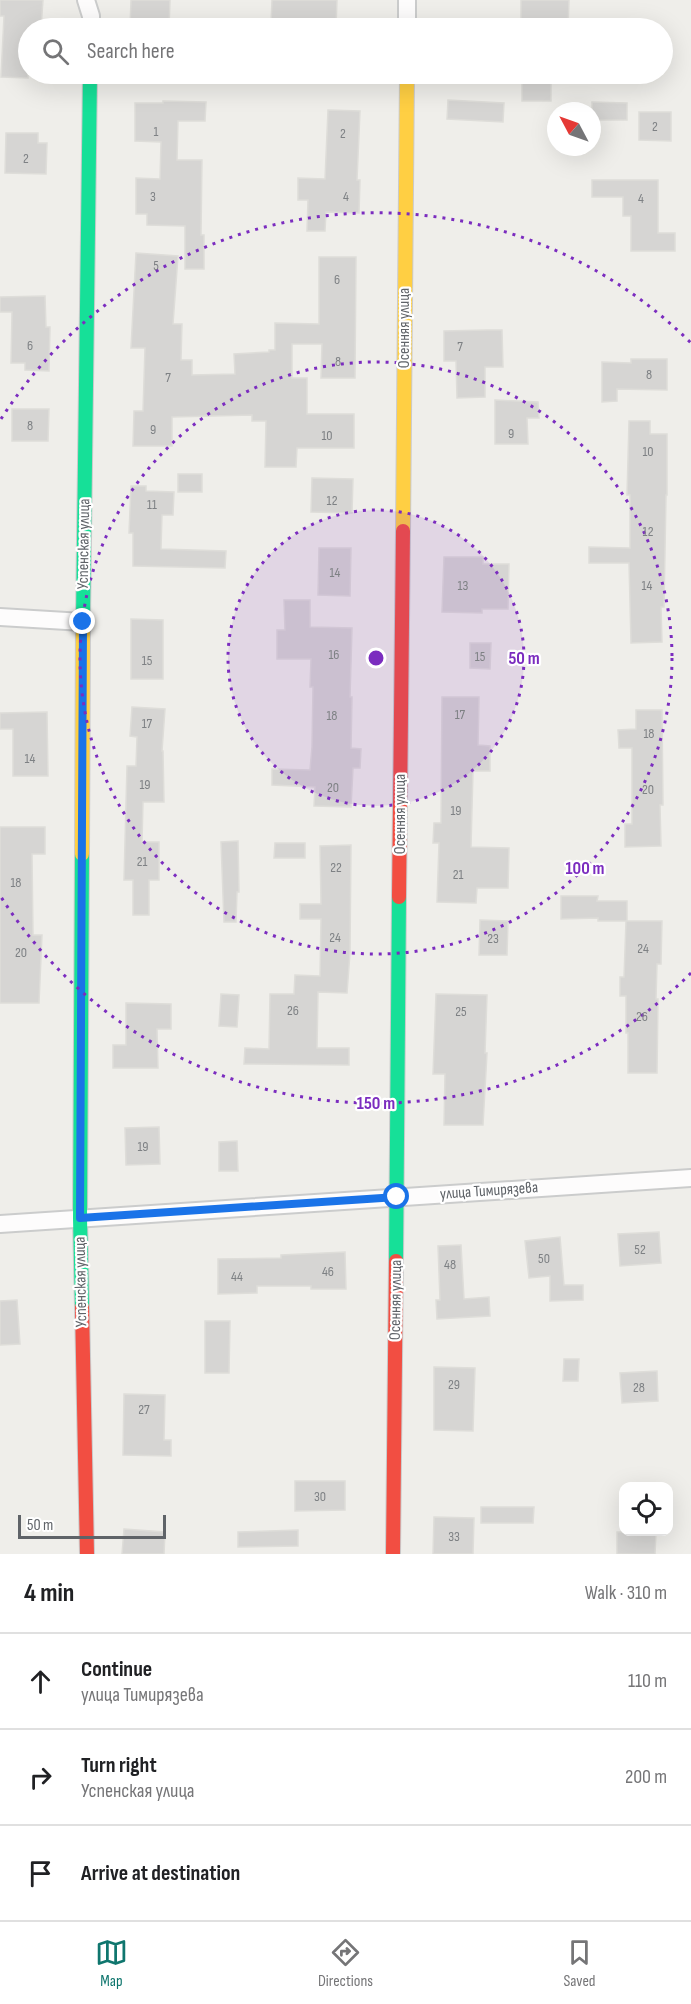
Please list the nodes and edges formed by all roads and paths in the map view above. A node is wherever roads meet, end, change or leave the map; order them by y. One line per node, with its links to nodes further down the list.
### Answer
1 (86, 0): 3 (street)
2 (407, 0): 4 (street)
3 (91, 18)
4 (407, 18)
5 (90, 84): 8 (street, Успенская улица)
6 (406, 84): 10 (street, Осенняя улица)
7 (0, 617): 8 (street)
8 (83, 622): 11 (street, Успенская улица)
9 (691, 1178): 10 (street, улица Тимирязева)
10 (397, 1197): 11 (street, улица Тимирязева); 14 (street, Осенняя улица)
11 (80, 1218): 12 (street, улица Тимирязева); 13 (street, Успенская улица)
12 (0, 1224)
13 (87, 1554)
14 (393, 1554)

